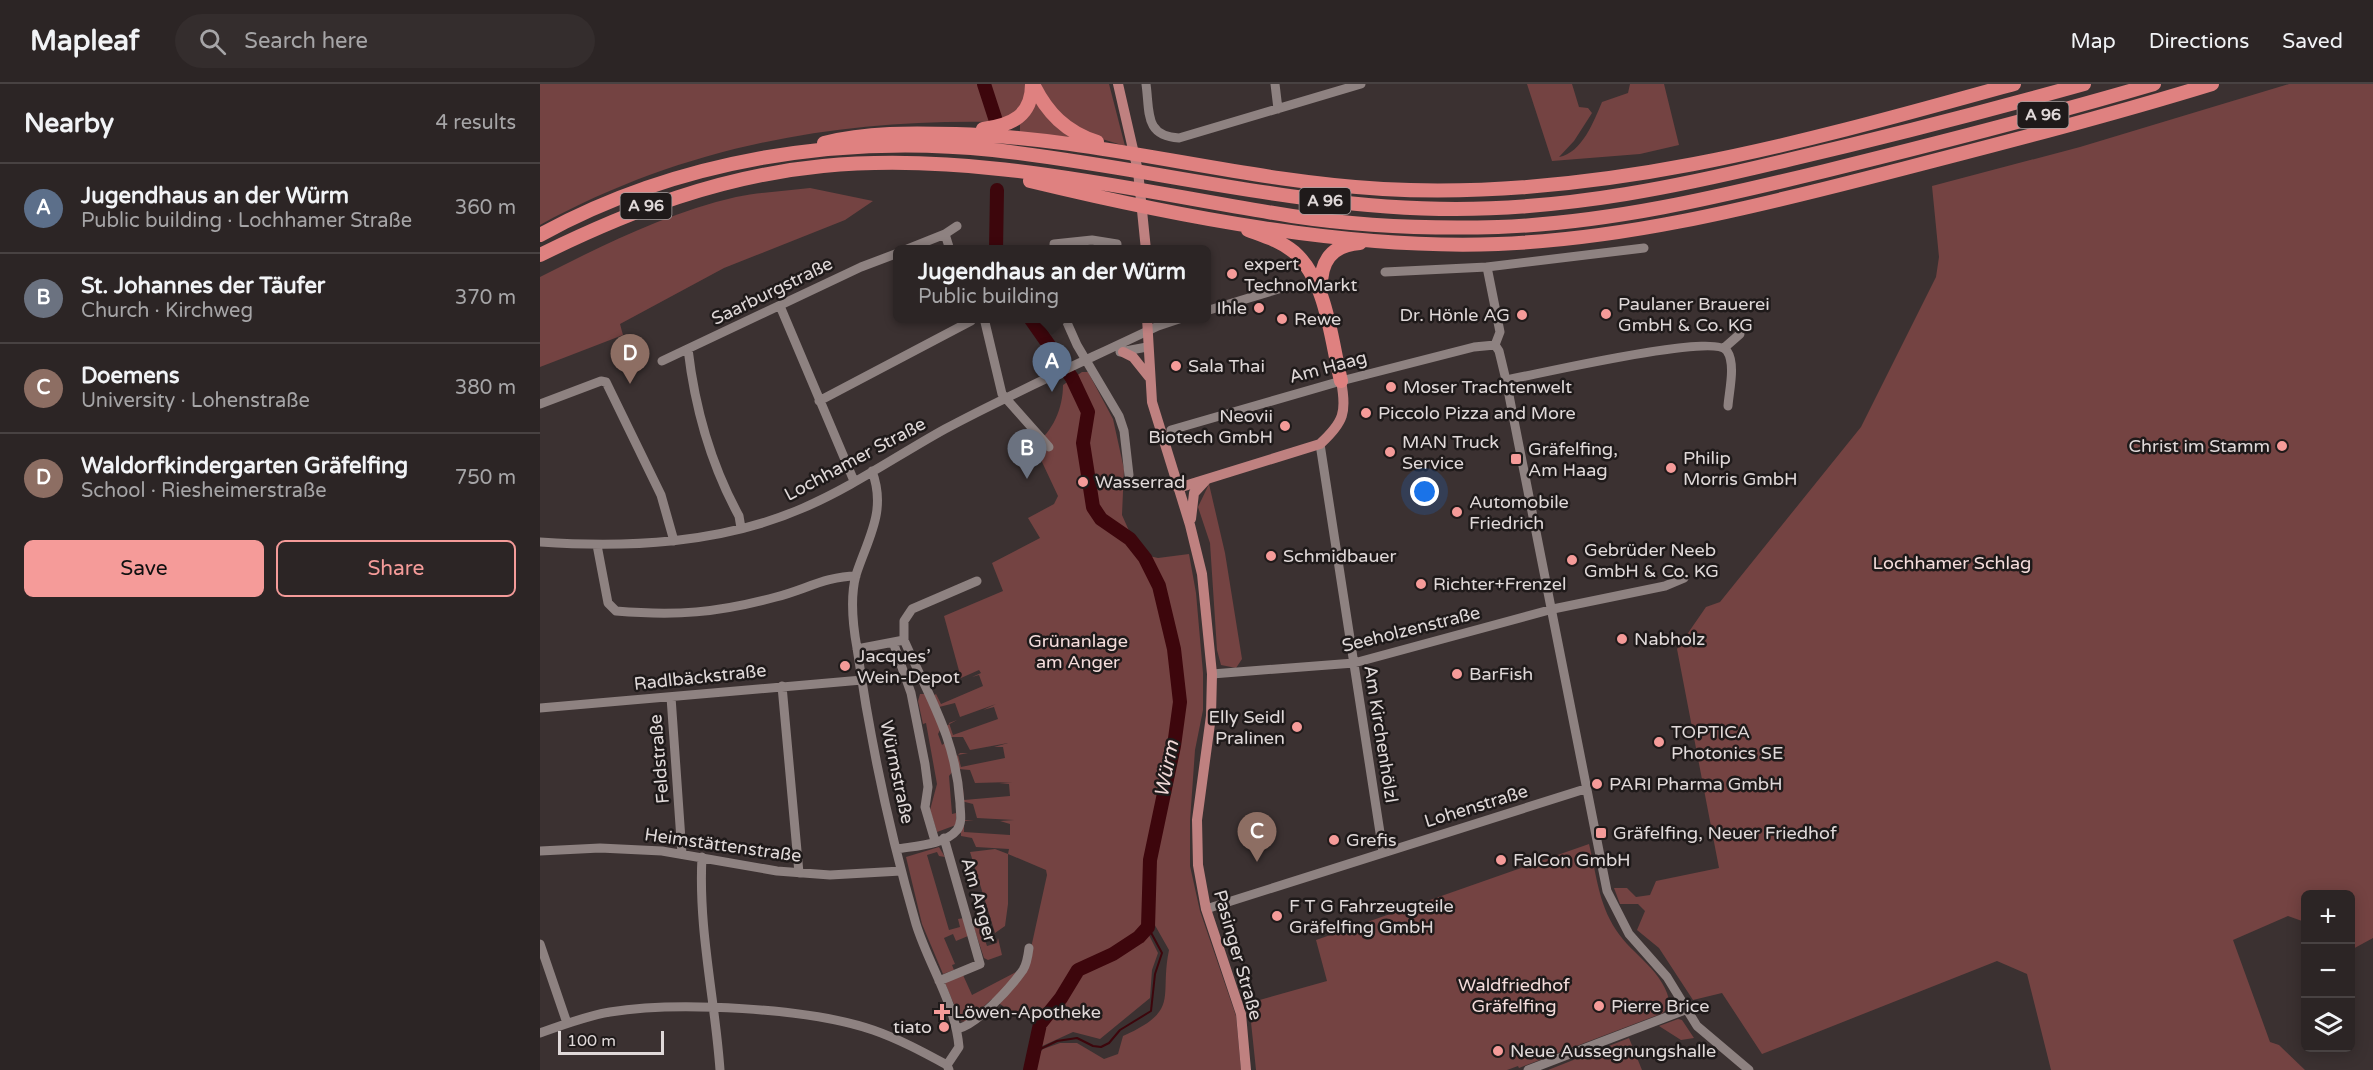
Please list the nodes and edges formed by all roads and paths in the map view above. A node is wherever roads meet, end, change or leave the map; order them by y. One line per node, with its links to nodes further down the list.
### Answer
1 (1033, 84): 11 (highway); 12 (highway)
2 (1118, 84): 24 (main road)
3 (1146, 84): 10 (street)
4 (1275, 84): 10 (street)
5 (1361, 84): 10 (street)
6 (2014, 84): 12 (highway)
7 (2084, 84): 13 (highway, A 96)
8 (2154, 84): 14 (highway, A 96)
9 (2212, 84): 19 (highway)
10 (1278, 110)
11 (940, 134): 12 (highway); 13 (highway)
12 (1128, 152)
13 (784, 154): 18 (highway, A 96)
14 (968, 166): 15 (highway); 26 (highway, A 96)
15 (1221, 219): 19 (highway); 31 (highway)
16 (957, 226): 17 (street)
17 (945, 234): 21 (street); 22 (street)
18 (540, 235)
19 (1389, 242): 31 (highway)
20 (1117, 244): 23 (street)
21 (916, 245)
22 (949, 245)
23 (1054, 245)
24 (1146, 245)
25 (1644, 248): 28 (street)
26 (540, 255)
27 (893, 255): 32 (street, Saarburgstraße)
28 (1487, 267): 29 (street); 41 (street)
29 (1385, 272)
30 (1282, 288): 33 (street)
31 (1321, 301): 51 (highway)
32 (780, 306): 44 (street, Saarburgstraße); 53 (street)
33 (1211, 309)
34 (966, 323): 53 (street)
35 (985, 323): 52 (street)
36 (1068, 323): 47 (street)
37 (1146, 323): 39 (main road, Pasinger Straße)
38 (1169, 323): 39 (street, Lochhamer Straße)
39 (1146, 332): 42 (main road, Pasinger Straße); 46 (street, Lochhamer Straße)
40 (1740, 334): 43 (street)
41 (1495, 345): 50 (street); 51 (street, Am Haag)
42 (1147, 347): 45 (street, Lochhamer Straße); 49 (main road, Pasinger Straße)
43 (1724, 348): 50 (street); 55 (street)
44 (688, 350): 48 (street, Saarburgstraße); 65 (street)
45 (1123, 352): 46 (street, Lochhamer Straße); 49 (main road)
46 (1099, 355): 47 (street, Lochhamer Straße)
47 (1088, 360): 52 (street, Lochhamer Straße); 60 (street)
48 (662, 361)
49 (1149, 377): 63 (main road, Pasinger Straße)
50 (1506, 380): 72 (street)
51 (1341, 381): 56 (street, Am Haag); 57 (main road)
52 (1006, 399): 58 (street); 59 (street, Lochhamer Straße)
53 (819, 400): 62 (street)
54 (540, 404): 66 (street)
55 (1728, 406)
56 (1171, 430)
57 (1320, 444): 61 (main road); 76 (street, Am Kirchenhölzl)
58 (1049, 447)
59 (872, 471): 62 (street, Lochhamer Straße); 69 (street, Würmstraße)
60 (1129, 475)
61 (1206, 480): 63 (main road); 64 (main road)
62 (854, 481): 65 (street, Lochhamer Straße)
63 (1178, 488): 64 (main road, Pasinger Straße)
64 (1190, 525): 77 (main road, Pasinger Straße)
65 (741, 528): 66 (street, Lochhamer Straße)
66 (674, 541): 68 (street, Lochhamer Straße)
67 (540, 542): 68 (street, Lochhamer Straße)
68 (597, 545): 69 (street)
69 (856, 576): 75 (street, Würmstraße)
70 (1684, 578): 72 (street, Seeholzenstraße)
71 (977, 580): 73 (street)
72 (1553, 609): 76 (street, Seeholzenstraße); 84 (street)
73 (904, 639): 74 (street); 80 (street, Am Anger)
74 (893, 642): 75 (street); 81 (street, Am Anger)
75 (857, 649): 78 (street, Würmstraße)
76 (1354, 663): 77 (street, Seeholzenstraße); 88 (street, Am Kirchenhölzl)
77 (1212, 674): 93 (main road, Pasinger Straße)
78 (862, 680): 79 (street, Radlbäckstraße); 86 (street, Würmstraße)
79 (782, 686): 82 (street, Radlbäckstraße); 92 (street)
80 (926, 688): 81 (street); 85 (street, Am Anger)
81 (911, 693): 85 (street, Am Anger)
82 (671, 698): 83 (street, Radlbäckstraße); 89 (street, Feldstraße)
83 (540, 708)
84 (1586, 789): 88 (street, Lohenstraße); 98 (street)
85 (940, 840): 86 (street); 96 (street, Am Anger)
86 (897, 849): 91 (street, Würmstraße)
87 (540, 851): 89 (street, Heimstättenstraße)
88 (1383, 852): 93 (street, Lohenstraße)
89 (682, 854): 90 (street, Heimstättenstraße)
90 (702, 857): 92 (street, Heimstättenstraße); 97 (street)
91 (901, 871): 92 (street, Heimstättenstraße); 96 (street, Würmstraße)
92 (799, 873)
93 (1206, 909): 104 (main road, Pasinger Straße)
94 (540, 944): 99 (street)
95 (1029, 948): 100 (street)
96 (939, 981): 100 (street, Würmstraße)
97 (712, 1009): 99 (street); 102 (street); 103 (street)
98 (1685, 1010): 105 (street); 106 (street)
99 (567, 1023): 101 (street)
100 (957, 1029): 102 (street)
101 (540, 1033)
102 (947, 1068)
103 (720, 1070)
104 (1246, 1070)
105 (1528, 1070)
106 (1749, 1070)

